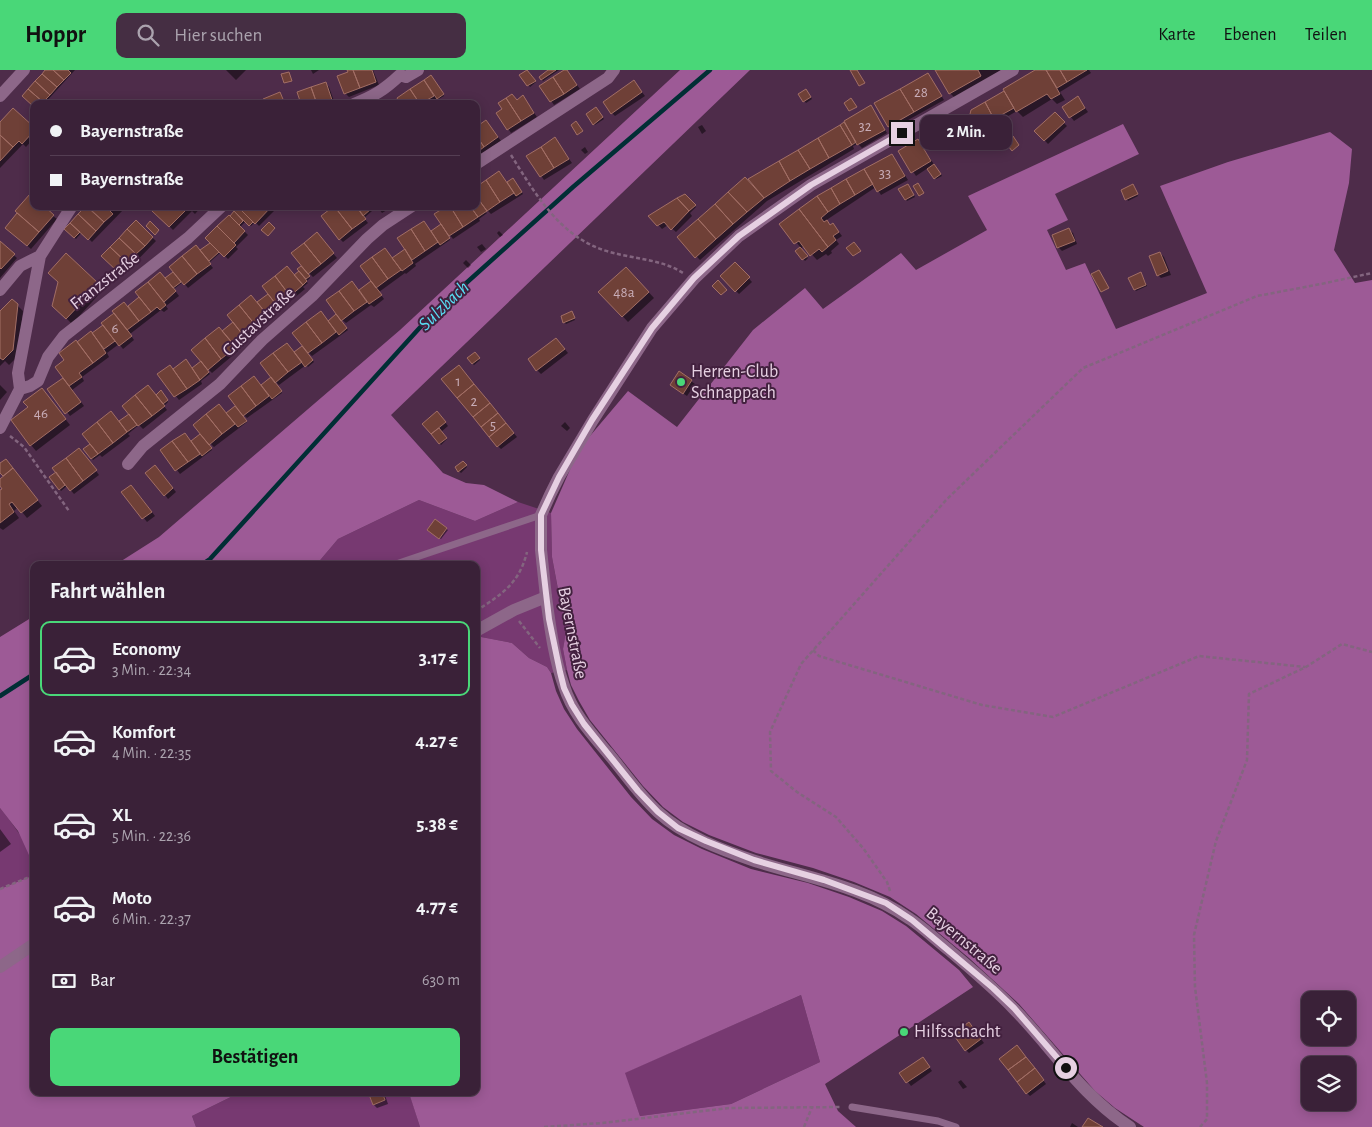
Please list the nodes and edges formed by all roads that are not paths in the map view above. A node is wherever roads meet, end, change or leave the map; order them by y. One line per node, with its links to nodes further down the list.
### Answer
1 (24, 70): 6 (street)
2 (418, 70): 5 (street)
3 (614, 70): 8 (street)
4 (1013, 70): 17 (street, Bayernstraße)
5 (399, 72): 7 (street)
6 (0, 96)
7 (364, 100)
8 (480, 161)
9 (69, 210): 12 (street)
10 (218, 210): 14 (street, Franzstraße)
11 (406, 210): 16 (street, Gustavstraße)
12 (40, 256): 13 (street); 14 (street)
13 (0, 290)
14 (20, 389): 15 (street)
15 (0, 428)
16 (128, 464)
17 (541, 515): 18 (lane); 19 (street, Bayernstraße)
18 (405, 561)
19 (546, 596): 20 (street); 25 (street, Bayernstraße)
20 (480, 629)
21 (30, 947): 22 (street)
22 (0, 968)
23 (852, 1107): 24 (lane)
24 (956, 1127)
25 (1130, 1127)

